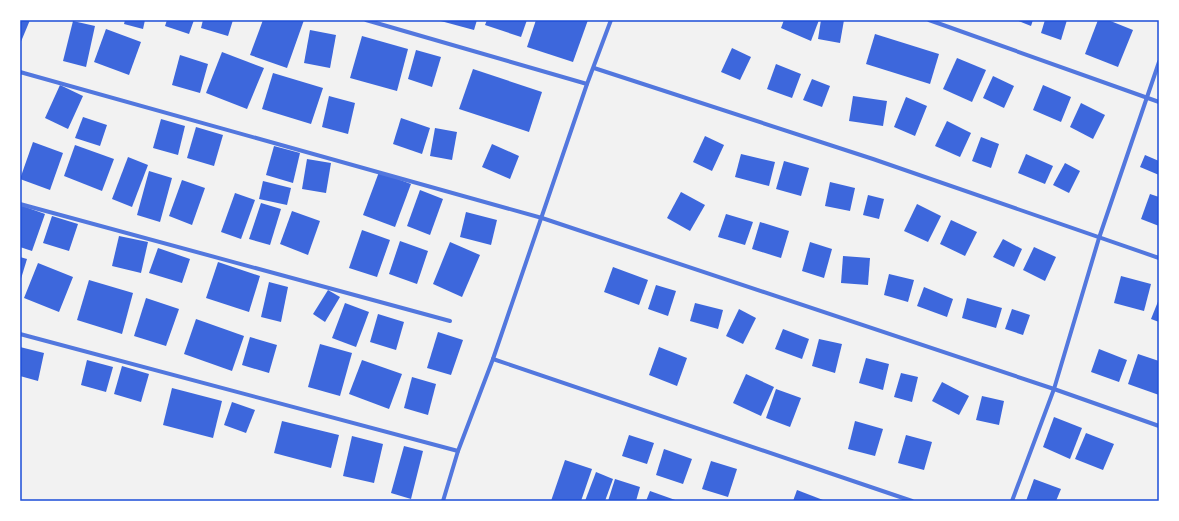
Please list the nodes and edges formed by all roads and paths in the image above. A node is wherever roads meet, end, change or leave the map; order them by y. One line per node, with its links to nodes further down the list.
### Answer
1 (366, 20): 7 (street)
2 (611, 20): 5 (street)
3 (929, 20): 8 (street)
4 (1159, 62): 8 (street)
5 (594, 68): 7 (street); 12 (street)
6 (20, 72): 11 (street)
7 (587, 84): 11 (street)
8 (1146, 98): 9 (street); 12 (street)
9 (1159, 102)
10 (20, 204): 14 (street)
11 (542, 218): 16 (street); 17 (street)
12 (1099, 238): 13 (street); 17 (street)
13 (1159, 258)
14 (450, 320)
15 (20, 334): 19 (street)
16 (493, 359): 19 (street); 21 (street)
17 (1054, 389): 18 (street); 22 (street)
18 (1159, 426)
19 (458, 451): 20 (street)
20 (443, 501)
21 (912, 501)
22 (1012, 501)

